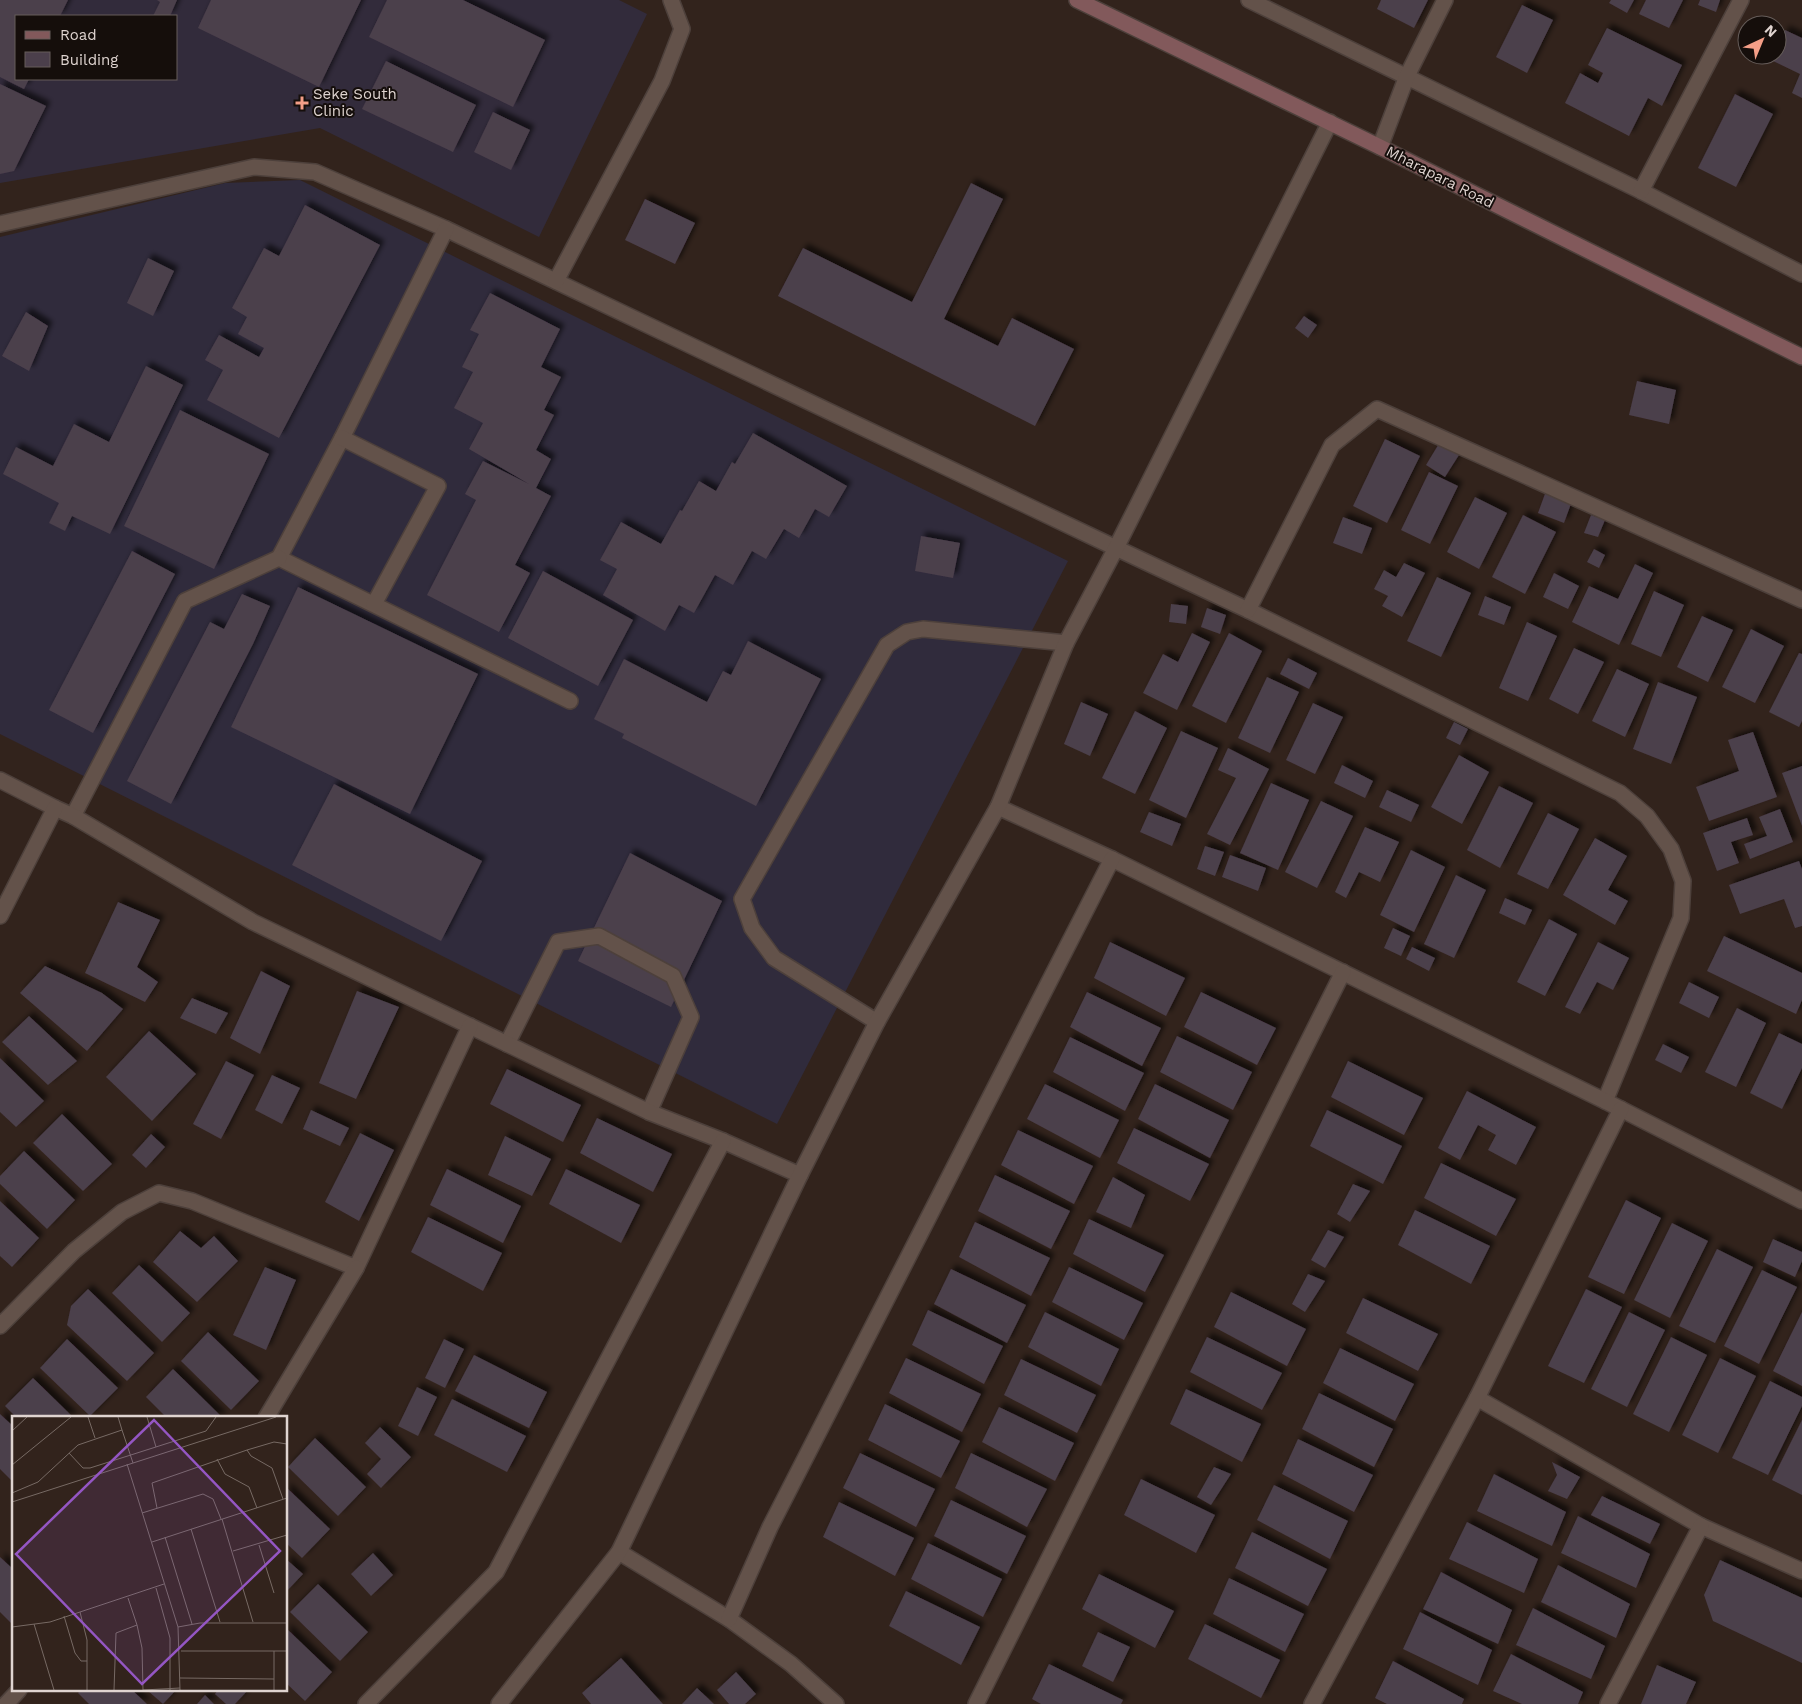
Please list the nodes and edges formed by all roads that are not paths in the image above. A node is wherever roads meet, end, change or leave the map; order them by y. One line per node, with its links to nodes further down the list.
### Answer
1 (672, 0): 13 (street)
2 (1077, 0): 7 (main road, Mharapara Road)
3 (1249, 0): 6 (street)
4 (1445, 0): 6 (street)
5 (1741, 0): 9 (street)
6 (1407, 76): 8 (street); 9 (street)
7 (1330, 122): 8 (main road, Mharapara Road); 16 (street)
8 (1380, 147): 14 (main road, Mharapara Road)
9 (1641, 191): 12 (street)
10 (0, 224): 11 (street)
11 (446, 229): 13 (street); 15 (street)
12 (1802, 274)
13 (556, 282): 16 (street)
14 (1802, 357)
15 (342, 438): 17 (street); 19 (street)
16 (1116, 548): 20 (street); 21 (street)
17 (279, 558): 19 (street); 26 (street)
18 (1802, 600): 20 (street)
19 (374, 604): 22 (street)
20 (1248, 610): 33 (street)
21 (1066, 644): 24 (street); 30 (street)
22 (570, 701)
23 (0, 780): 25 (street)
24 (998, 807): 27 (street); 30 (street)
25 (55, 808): 26 (street); 28 (street)
26 (73, 816): 31 (street)
27 (1112, 859): 29 (street); 46 (street)
28 (0, 916)
29 (1343, 972): 33 (street); 52 (street)
30 (877, 1022): 37 (street)
31 (470, 1026): 32 (street); 39 (street)
32 (507, 1044): 35 (street); 35 (street)
33 (1605, 1101): 34 (street)
34 (1621, 1109): 38 (street); 41 (street)
35 (649, 1112): 36 (street)
36 (723, 1141): 37 (street); 49 (street)
37 (800, 1175): 44 (street)
38 (1802, 1201)
39 (356, 1268): 40 (street); 42 (street)
40 (0, 1326)
41 (1478, 1398): 43 (street); 53 (street)
42 (267, 1416)
43 (1701, 1526): 45 (street); 54 (street)
44 (619, 1552): 46 (street); 50 (street)
45 (1802, 1571)
46 (729, 1619): 51 (street)
47 (17, 1692): 48 (street)
48 (6, 1704)
49 (366, 1704)
50 (499, 1704)
51 (836, 1704)
52 (976, 1704)
53 (1312, 1704)
54 (1608, 1704)

